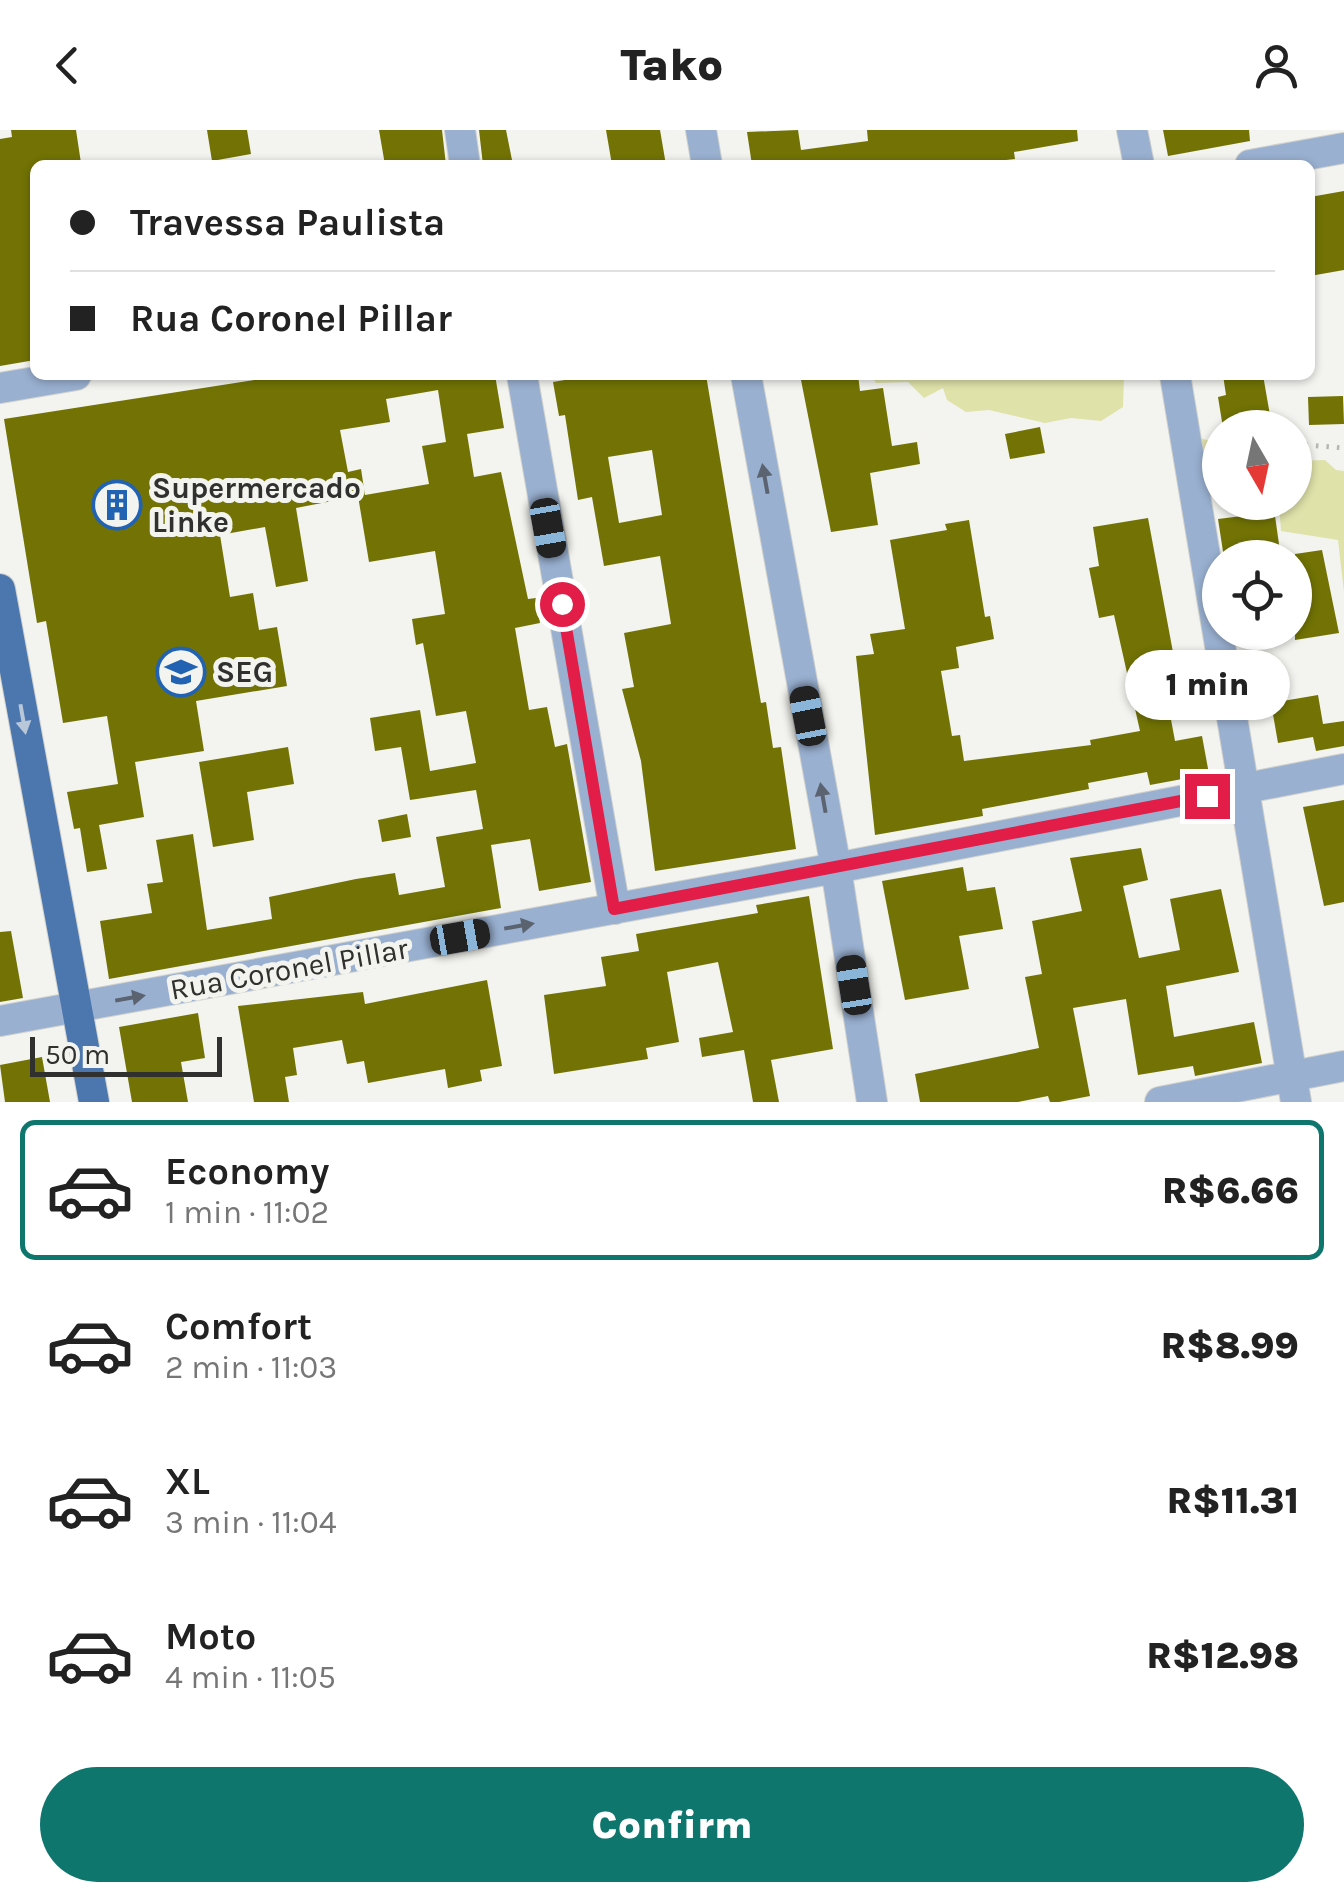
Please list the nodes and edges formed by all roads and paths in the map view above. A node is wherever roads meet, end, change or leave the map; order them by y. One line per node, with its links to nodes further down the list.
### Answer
1 (460, 130): 5 (street)
2 (701, 130): 6 (street)
3 (1132, 130): 7 (street)
4 (1344, 148): 8 (street)
5 (464, 160)
6 (707, 160)
7 (1138, 160)
8 (1278, 160)
9 (47, 380): 13 (street)
10 (523, 380): 20 (street)
11 (747, 380): 19 (street, one-way to 11)
12 (1176, 380): 18 (street)
13 (0, 388)
14 (1312, 445): 15 (path)
15 (1344, 448)
16 (0, 589): 21 (main road, one-way to 21)
17 (1344, 769): 18 (street, Rua Coronel Pillar)
18 (1244, 788): 19 (street, Rua Coronel Pillar); 24 (street)
19 (836, 868): 20 (street, Rua Coronel Pillar); 26 (street)
20 (614, 909): 21 (street, Rua Coronel Pillar, one-way to 20)
21 (76, 1008): 22 (street, Rua Coronel Pillar); 25 (main road)
22 (0, 1021)
23 (1344, 1066): 24 (street)
24 (1293, 1089): 27 (street)
25 (94, 1102)
26 (872, 1102)
27 (1160, 1102)

